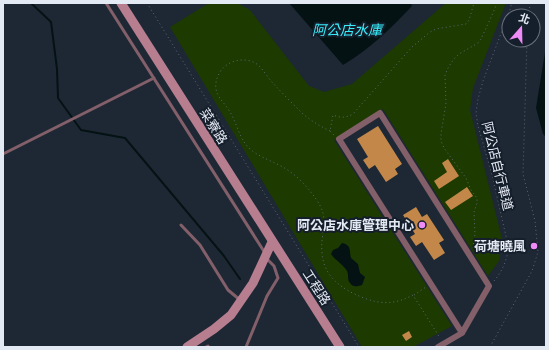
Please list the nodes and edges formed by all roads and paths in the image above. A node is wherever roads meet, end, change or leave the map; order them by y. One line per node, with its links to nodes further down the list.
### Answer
1 (106, 3): 8 (lane)
2 (121, 3): 13 (street, 菜寮路)
3 (147, 3): 25 (path)
4 (474, 3): 9 (path)
5 (497, 3): 14 (path)
6 (511, 3): 17 (path, 阿公店自行車道)
7 (527, 48): 26 (path)
8 (154, 78): 11 (lane); 15 (lane)
9 (330, 131): 10 (path); 18 (path)
10 (339, 139): 14 (street); 16 (street)
11 (3, 154)
12 (181, 225): 19 (lane)
13 (272, 242): 15 (street); 24 (street, 工程路)
14 (470, 256): 17 (street)
15 (265, 259): 19 (street); 23 (lane)
16 (431, 284): 18 (path); 20 (street)
17 (489, 286): 20 (street)
18 (413, 295): 21 (path)
19 (242, 301): 22 (street)
20 (462, 333): 21 (street)
21 (441, 345)
22 (187, 347)
23 (246, 347)
24 (340, 347)
25 (359, 347)
26 (490, 347)

